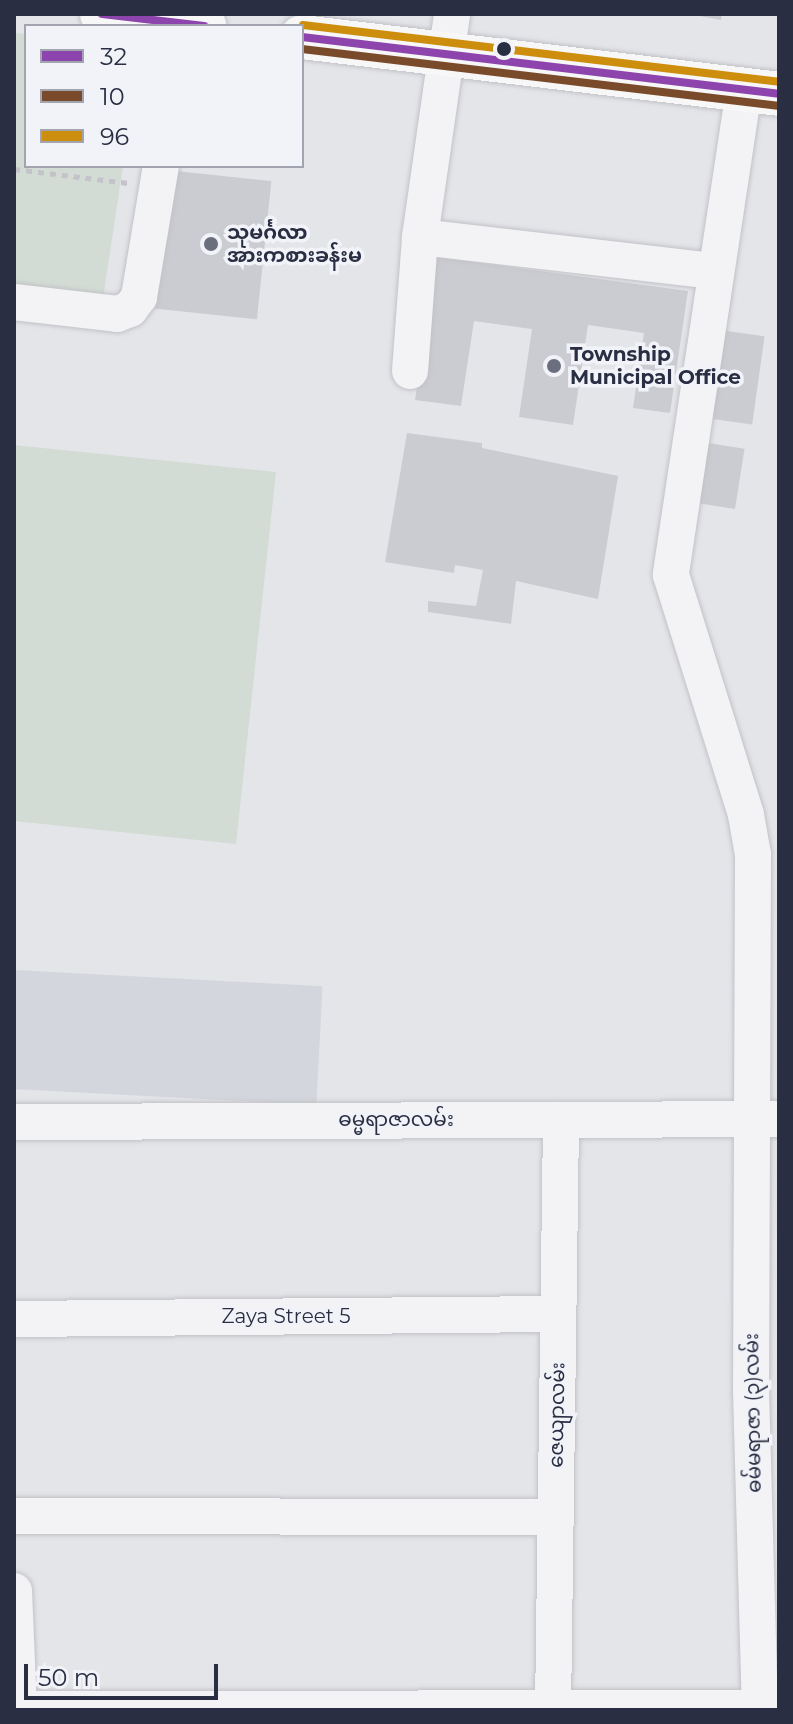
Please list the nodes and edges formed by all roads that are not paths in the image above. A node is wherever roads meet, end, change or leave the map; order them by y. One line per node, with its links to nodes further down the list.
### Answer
1 (102, 14): 2 (main road)
2 (183, 24)
3 (448, 34): 4 (main road); 5 (main road); 7 (street)
4 (304, 37)
5 (762, 92): 8 (street, ဓမ်မရာဇာ (၃)လမ်း)
6 (160, 176): 9 (street)
7 (420, 237): 8 (street); 10 (street)
8 (716, 271): 11 (street, ဓမ်မရာဇာ (၃)လမ်း)
9 (14, 302)
10 (410, 371)
11 (766, 1118): 12 (street, ဓမ္မရာဇာလမ်း); 19 (street, ဓမ်မရာဇာ (၃)လမ်း)
12 (561, 1120): 13 (street, ဓမ္မရာဇာလမ်း); 14 (street, ဇေယျာလမ်း)
13 (14, 1122)
14 (558, 1314): 15 (street, Zaya Street 5); 17 (street, ဇေယျာလမ်း)
15 (14, 1319)
16 (14, 1516): 17 (street)
17 (556, 1517): 21 (street, ဇေယျာလမ်း)
18 (14, 1591): 20 (street)
19 (770, 1708): 21 (street)
20 (16, 1709): 21 (street)
21 (553, 1710)

